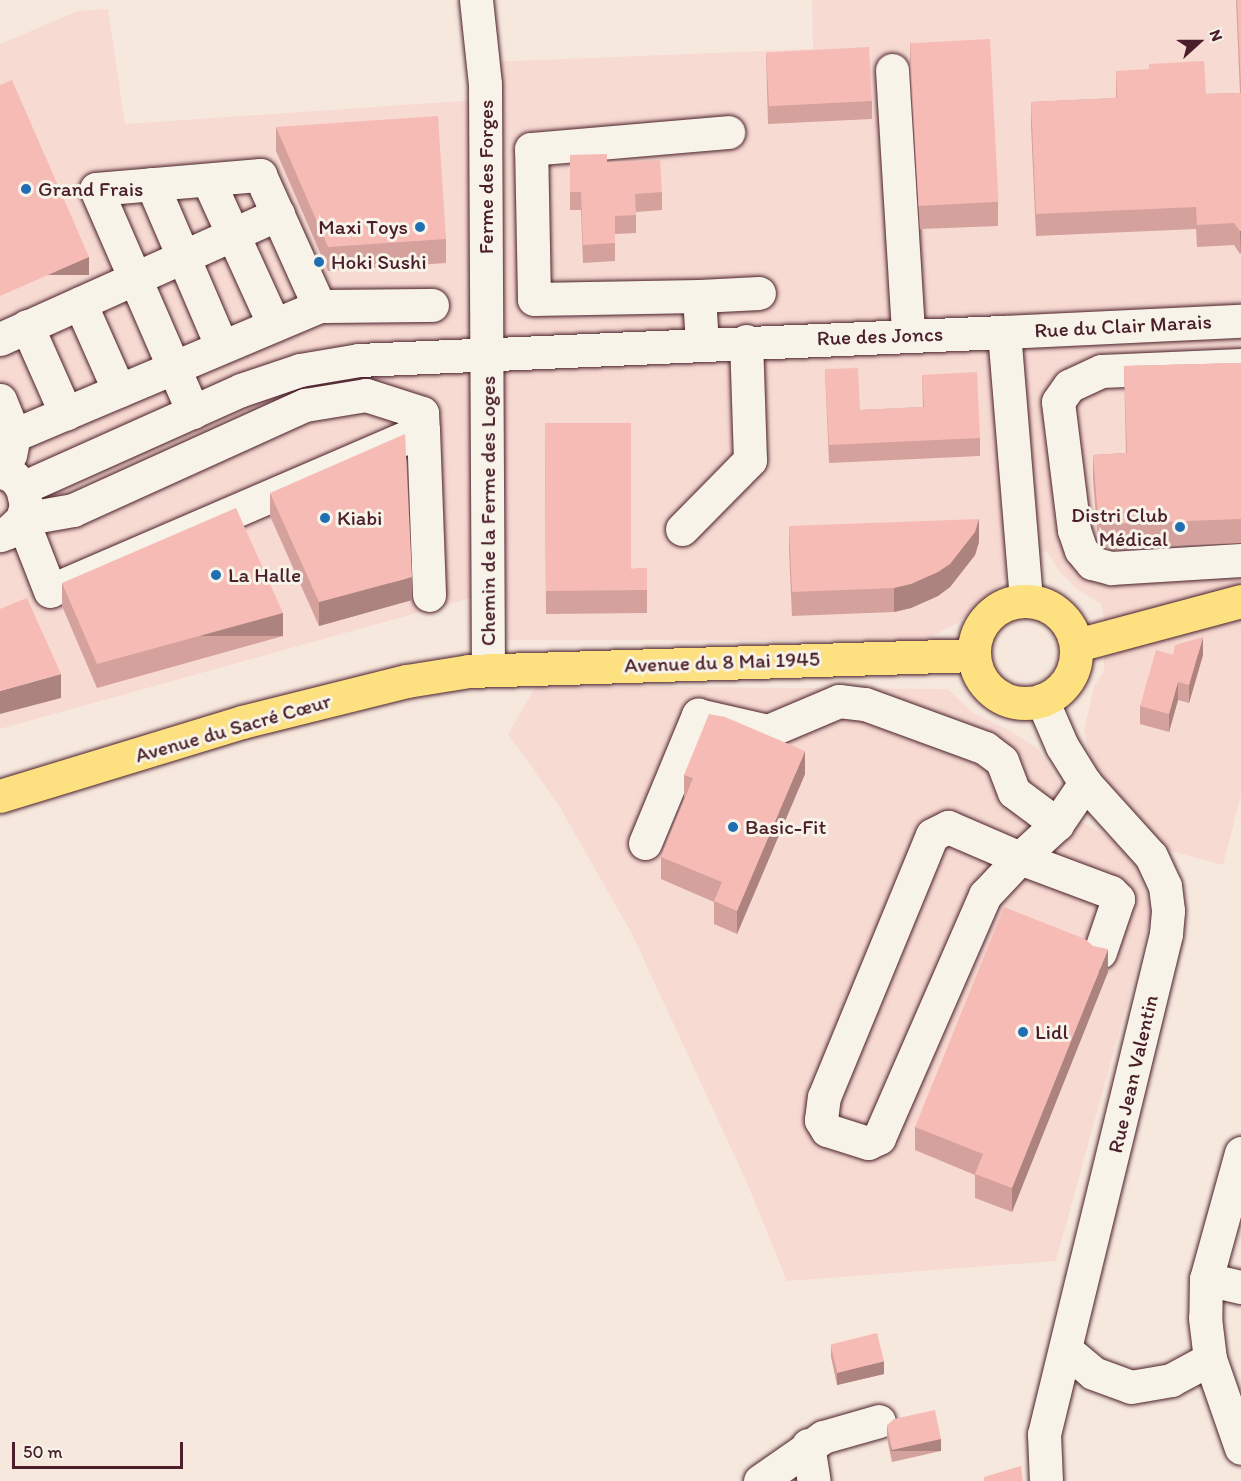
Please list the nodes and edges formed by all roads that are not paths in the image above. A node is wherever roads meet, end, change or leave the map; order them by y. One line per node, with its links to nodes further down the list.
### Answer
1 (476, 0): 24 (street, Ferme des Forges)
2 (892, 70): 20 (street)
3 (728, 132): 11 (street)
4 (208, 180): 5 (street); 6 (street); 7 (street)
5 (152, 184): 8 (street); 9 (street)
6 (278, 214): 7 (street); 13 (street)
7 (233, 235): 8 (street); 16 (street)
8 (183, 257): 9 (street); 23 (street)
9 (133, 279): 12 (street); 26 (street)
10 (759, 293): 11 (street)
11 (699, 296): 22 (street)
12 (80, 303): 18 (street); 28 (street)
13 (319, 306): 14 (street); 16 (street)
14 (432, 306)
15 (1241, 321): 17 (street, Rue du Clair Marais)
16 (274, 325): 23 (street)
17 (1103, 327): 19 (street, Rue du Clair Marais); 27 (street)
18 (14, 332): 31 (street)
19 (1004, 332): 20 (street, Rue des Joncs); 39 (street)
20 (908, 335): 21 (street, Rue des Joncs)
21 (746, 341): 22 (street, Rue des Joncs); 35 (street)
22 (702, 343): 24 (street, Rue des Joncs)
23 (222, 347): 26 (street)
24 (488, 354): 30 (street, Rue des Joncs); 44 (street, Chemin de la Ferme des Loges)
25 (1241, 365): 27 (street)
26 (172, 369): 28 (street); 30 (street)
27 (1101, 372): 36 (street)
28 (119, 391): 31 (street)
29 (0, 400): 33 (street)
30 (192, 412): 34 (street, Rue des Joncs)
31 (66, 414): 33 (street)
32 (423, 430): 34 (street); 37 (street); 38 (street)
33 (14, 435): 34 (street)
34 (10, 497): 37 (street)
35 (682, 529)
36 (1241, 560)
37 (50, 591): 41 (street)
38 (429, 595)
39 (1026, 600): 42 (main road); 43 (main road)
40 (1241, 601): 42 (main road)
41 (20, 604)
42 (1077, 645): 45 (main road)
43 (974, 655): 44 (main road, Avenue du 8 Mai 1945); 45 (main road)
44 (478, 669): 47 (main road, Avenue du Sacré Cœur)
45 (1042, 700): 46 (street, Rue Jean Valentin)
46 (1085, 783): 48 (street); 55 (street, Rue Jean Valentin)
47 (0, 796)
48 (1057, 824): 49 (street); 50 (street)
49 (645, 843)
50 (1020, 858): 50 (street); 51 (street)
51 (1100, 952)
52 (1241, 1153): 53 (street)
53 (1206, 1279): 54 (street); 56 (street)
54 (1241, 1287)
55 (1066, 1350): 56 (street); 62 (street, Rue Jean Valentin)
56 (1210, 1359): 59 (street)
57 (879, 1421): 58 (street)
58 (808, 1445): 60 (street); 61 (street)
59 (1241, 1448)
60 (760, 1481)
61 (814, 1481)
62 (1046, 1481)

